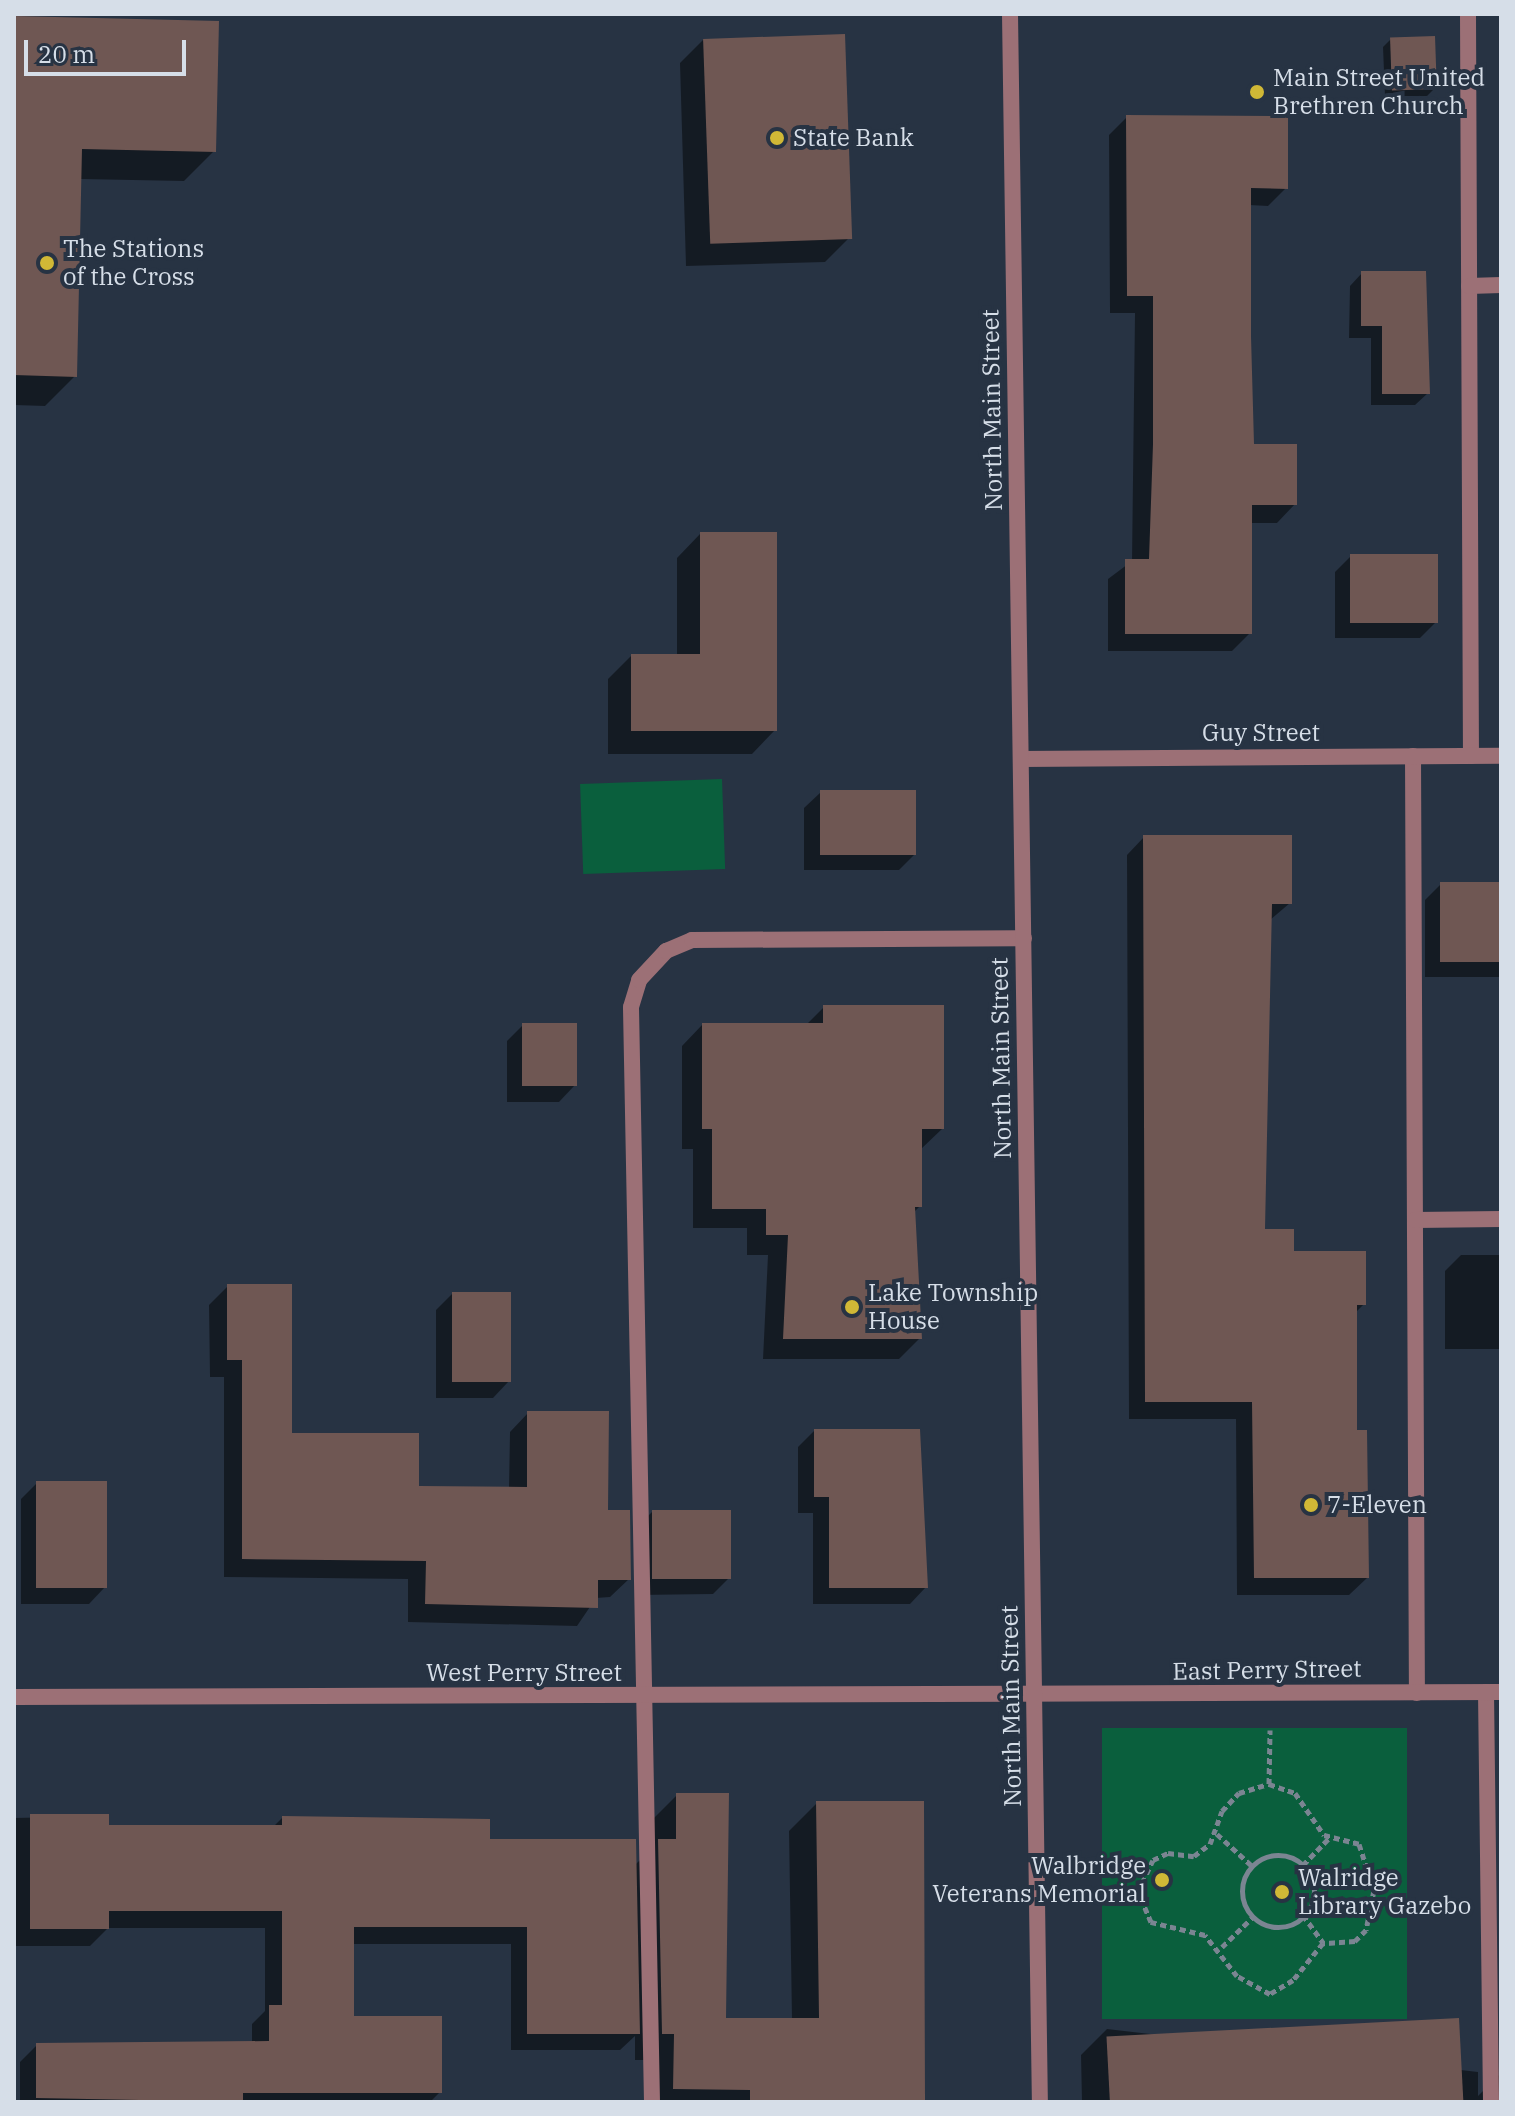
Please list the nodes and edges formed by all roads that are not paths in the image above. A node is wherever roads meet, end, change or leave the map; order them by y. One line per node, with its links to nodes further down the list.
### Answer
1 (1010, 14): 8 (street, North Main Street)
2 (1468, 14): 4 (street)
3 (1501, 285): 4 (street)
4 (1469, 286): 6 (street)
5 (1413, 756): 6 (street, Guy Street); 8 (street, Guy Street); 11 (street)
6 (1471, 756): 7 (street, Guy Street)
7 (1501, 756)
8 (1021, 759): 9 (street, North Main Street)
9 (1024, 938): 15 (street); 16 (street, North Main Street)
10 (1501, 1219): 11 (street)
11 (1415, 1220): 13 (street)
12 (1493, 1692): 13 (street, East Perry Street); 19 (street)
13 (1417, 1693): 16 (street, East Perry Street)
14 (14, 1697): 15 (street, West Perry Street)
15 (646, 1697): 16 (street, West Perry Street); 17 (street)
16 (1035, 1697): 18 (street, North Main Street)
17 (652, 2102)
18 (1040, 2102)
19 (1491, 2102)

